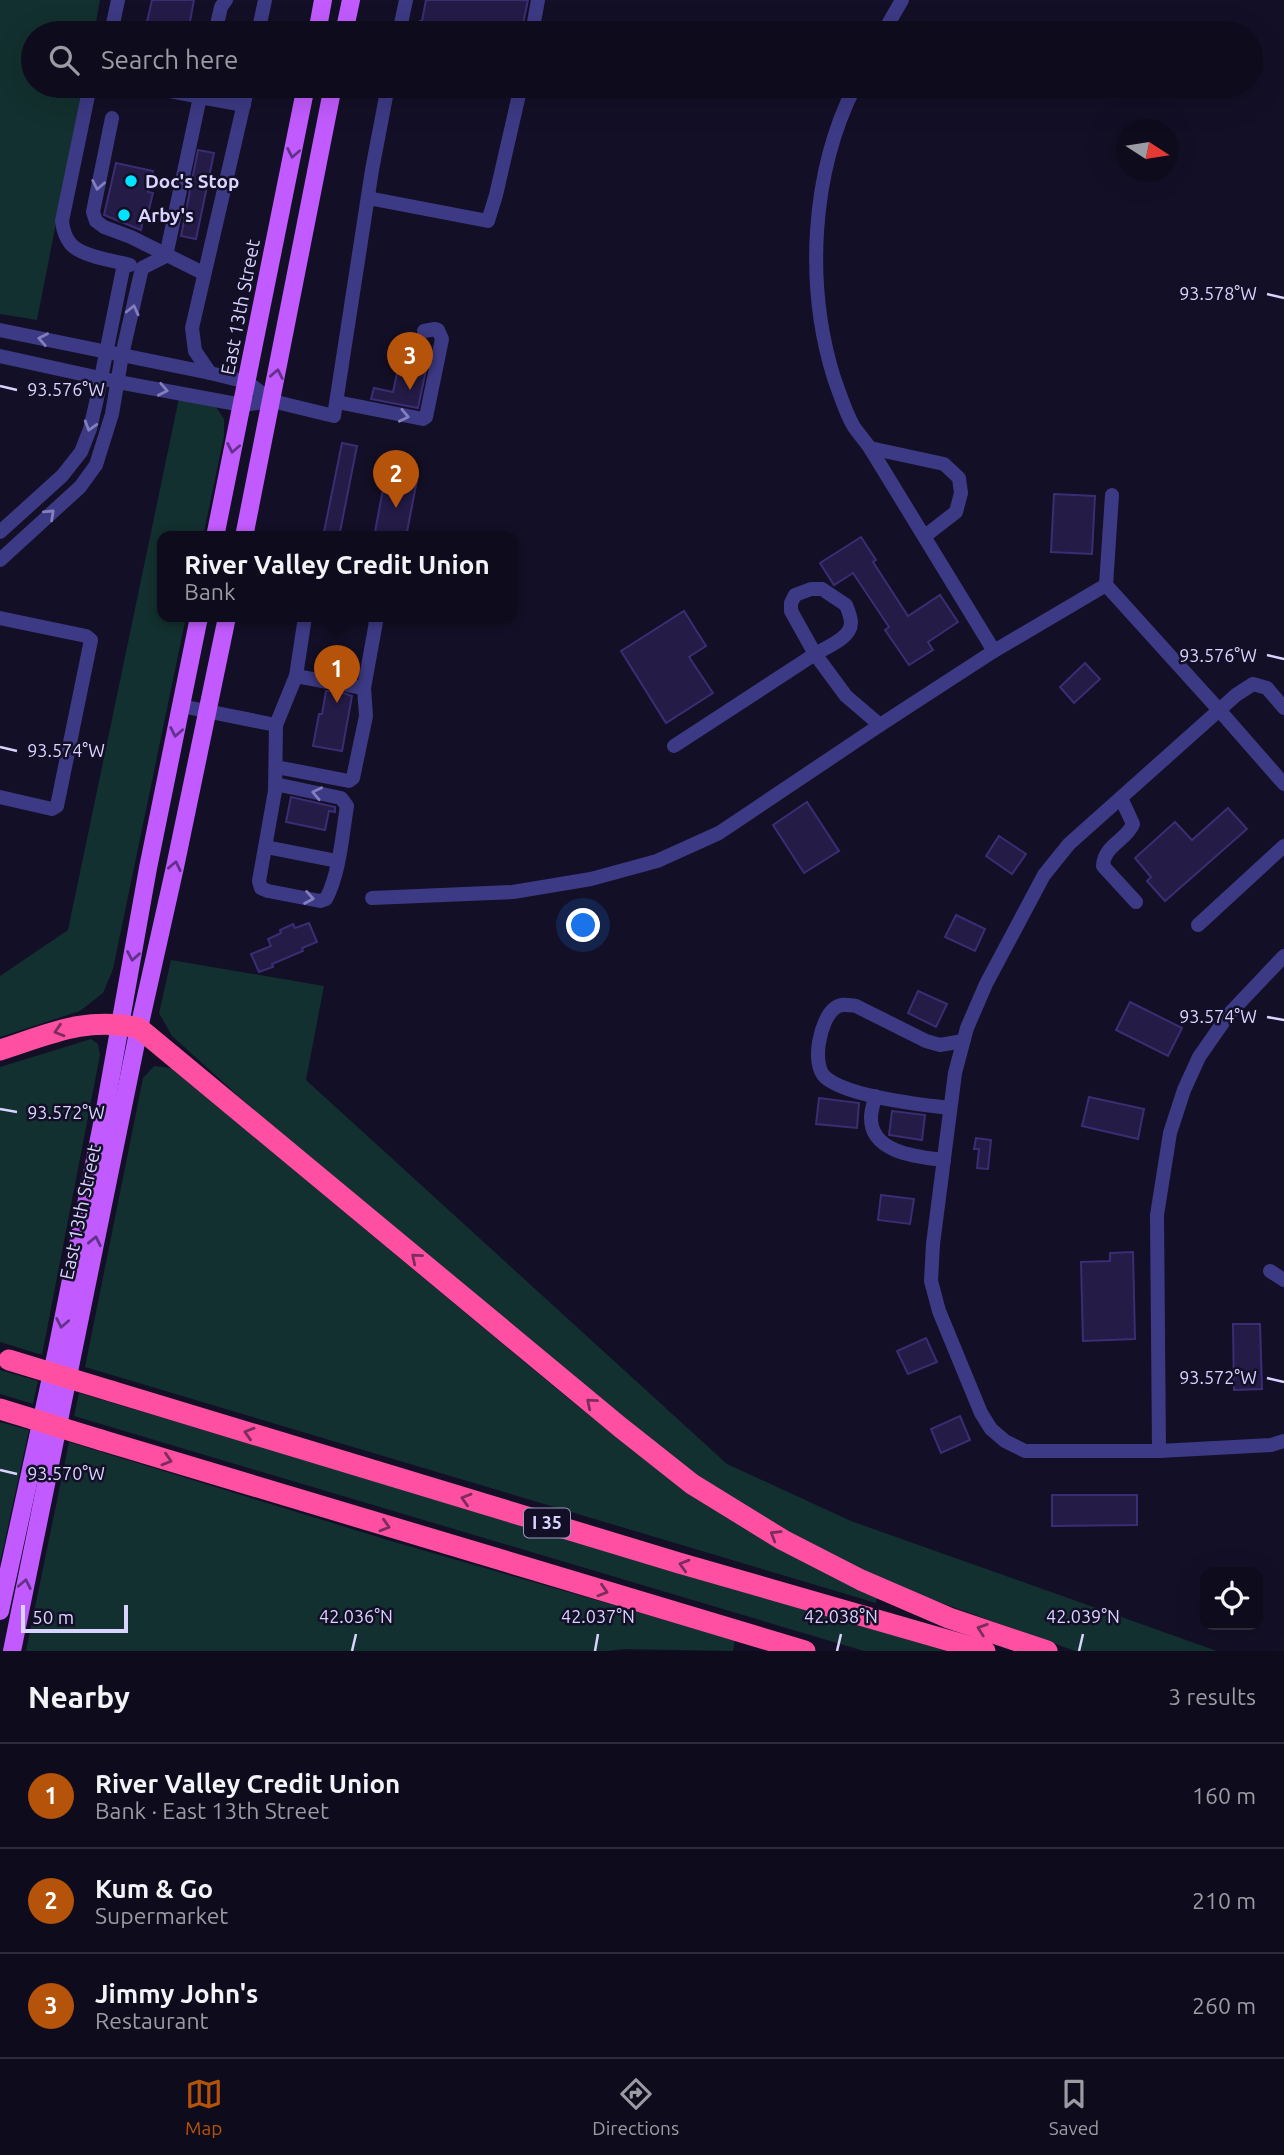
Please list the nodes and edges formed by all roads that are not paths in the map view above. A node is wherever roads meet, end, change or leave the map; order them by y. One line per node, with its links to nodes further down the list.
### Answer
1 (118, 0): 9 (lane)
2 (226, 0): 10 (lane)
3 (265, 0): 11 (lane)
4 (323, 0): 12 (main road)
5 (351, 0): 13 (main road)
6 (406, 0): 14 (lane)
7 (538, 0): 15 (lane)
8 (902, 0): 16 (lane)
9 (114, 21)
10 (218, 21)
11 (261, 21)
12 (319, 21)
13 (347, 21)
14 (402, 21)
15 (534, 21)
16 (890, 21)
17 (88, 98): 30 (lane)
18 (200, 98): 29 (lane)
19 (206, 98): 26 (lane)
20 (245, 98): 26 (lane)
21 (304, 98): 41 (main road, East 13th Street, one-way to 41)
22 (331, 98): 42 (main road, one-way to 22)
23 (386, 98): 28 (lane)
24 (518, 98): 28 (lane)
25 (850, 98): 45 (lane)
26 (244, 105): 32 (lane)
27 (112, 118): 29 (lane, one-way to 29)
28 (368, 198): 43 (lane)
29 (166, 256): 31 (lane); 32 (lane)
30 (124, 264): 31 (lane); 35 (lane)
31 (142, 268): 36 (lane, one-way to 31)
32 (203, 273): 38 (lane)
33 (0, 330): 35 (lane, one-way to 33)
34 (424, 331): 43 (lane, one-way to 34)
35 (107, 352): 36 (lane); 39 (lane)
36 (122, 355): 38 (lane); 40 (lane)
37 (0, 356): 39 (lane)
38 (210, 373): 41 (lane)
39 (101, 378): 40 (lane); 49 (lane, one-way to 49)
40 (118, 382): 44 (lane, one-way to 44); 51 (lane, one-way to 40)
41 (247, 382): 42 (lane); 44 (main road, East 13th Street)
42 (272, 401): 43 (lane); 44 (lane); 48 (main road)
43 (337, 402)
44 (242, 405): 47 (main road, East 13th Street, one-way to 47)
45 (870, 448): 50 (lane); 50 (lane)
46 (1112, 495): 52 (lane)
47 (216, 531)
48 (245, 531)
49 (0, 532)
50 (925, 536): 58 (lane)
51 (0, 560)
52 (1106, 585): 58 (lane); 66 (lane)
53 (0, 618): 74 (lane)
54 (198, 622): 64 (main road, East 13th Street)
55 (226, 622): 67 (main road, East 13th Street)
56 (304, 622): 60 (lane)
57 (376, 622): 63 (lane)
58 (994, 651): 68 (lane)
59 (816, 654): 59 (lane); 68 (lane); 70 (lane)
60 (296, 676): 61 (lane); 69 (lane)
61 (328, 682)
62 (347, 685): 63 (lane)
63 (364, 688): 71 (lane)
64 (181, 706): 67 (lane); 83 (main road, East 13th Street, one-way to 83)
65 (1284, 708): 66 (lane)
66 (1220, 710): 73 (lane); 75 (lane)
67 (207, 712): 69 (lane); 83 (main road, East 13th Street, one-way to 67)
68 (880, 724): 79 (lane)
69 (276, 725): 71 (lane)
70 (674, 746)
71 (276, 766): 72 (lane)
72 (275, 784): 77 (lane); 78 (lane, one-way to 72)
73 (1284, 784)
74 (0, 797)
75 (1121, 798): 80 (lane); 84 (lane)
76 (1284, 846): 81 (lane)
77 (266, 847): 78 (lane); 78 (lane, one-way to 78)
78 (337, 861)
79 (372, 898)
80 (1136, 902)
81 (1198, 925)
82 (1284, 956): 94 (lane)
83 (130, 1026): 85 (highway, one-way to 85); 95 (main road, East 13th Street, one-way to 95); 96 (main road, East 13th Street, one-way to 83); 99 (highway, one-way to 83)
84 (963, 1041): 86 (lane); 87 (lane)
85 (0, 1050)
86 (875, 1096): 87 (lane); 88 (lane)
87 (950, 1108): 88 (lane)
88 (944, 1160): 94 (lane)
89 (1270, 1271): 90 (lane)
90 (1284, 1280)
91 (5, 1359): 98 (highway, I 35, one-way to 91, bridge)
92 (0, 1409): 97 (highway, I 35, one-way to 97, bridge)
93 (1284, 1441): 94 (lane)
94 (1159, 1451)
95 (0, 1611)
96 (12, 1651)
97 (805, 1651)
98 (985, 1651)
99 (1047, 1651)

